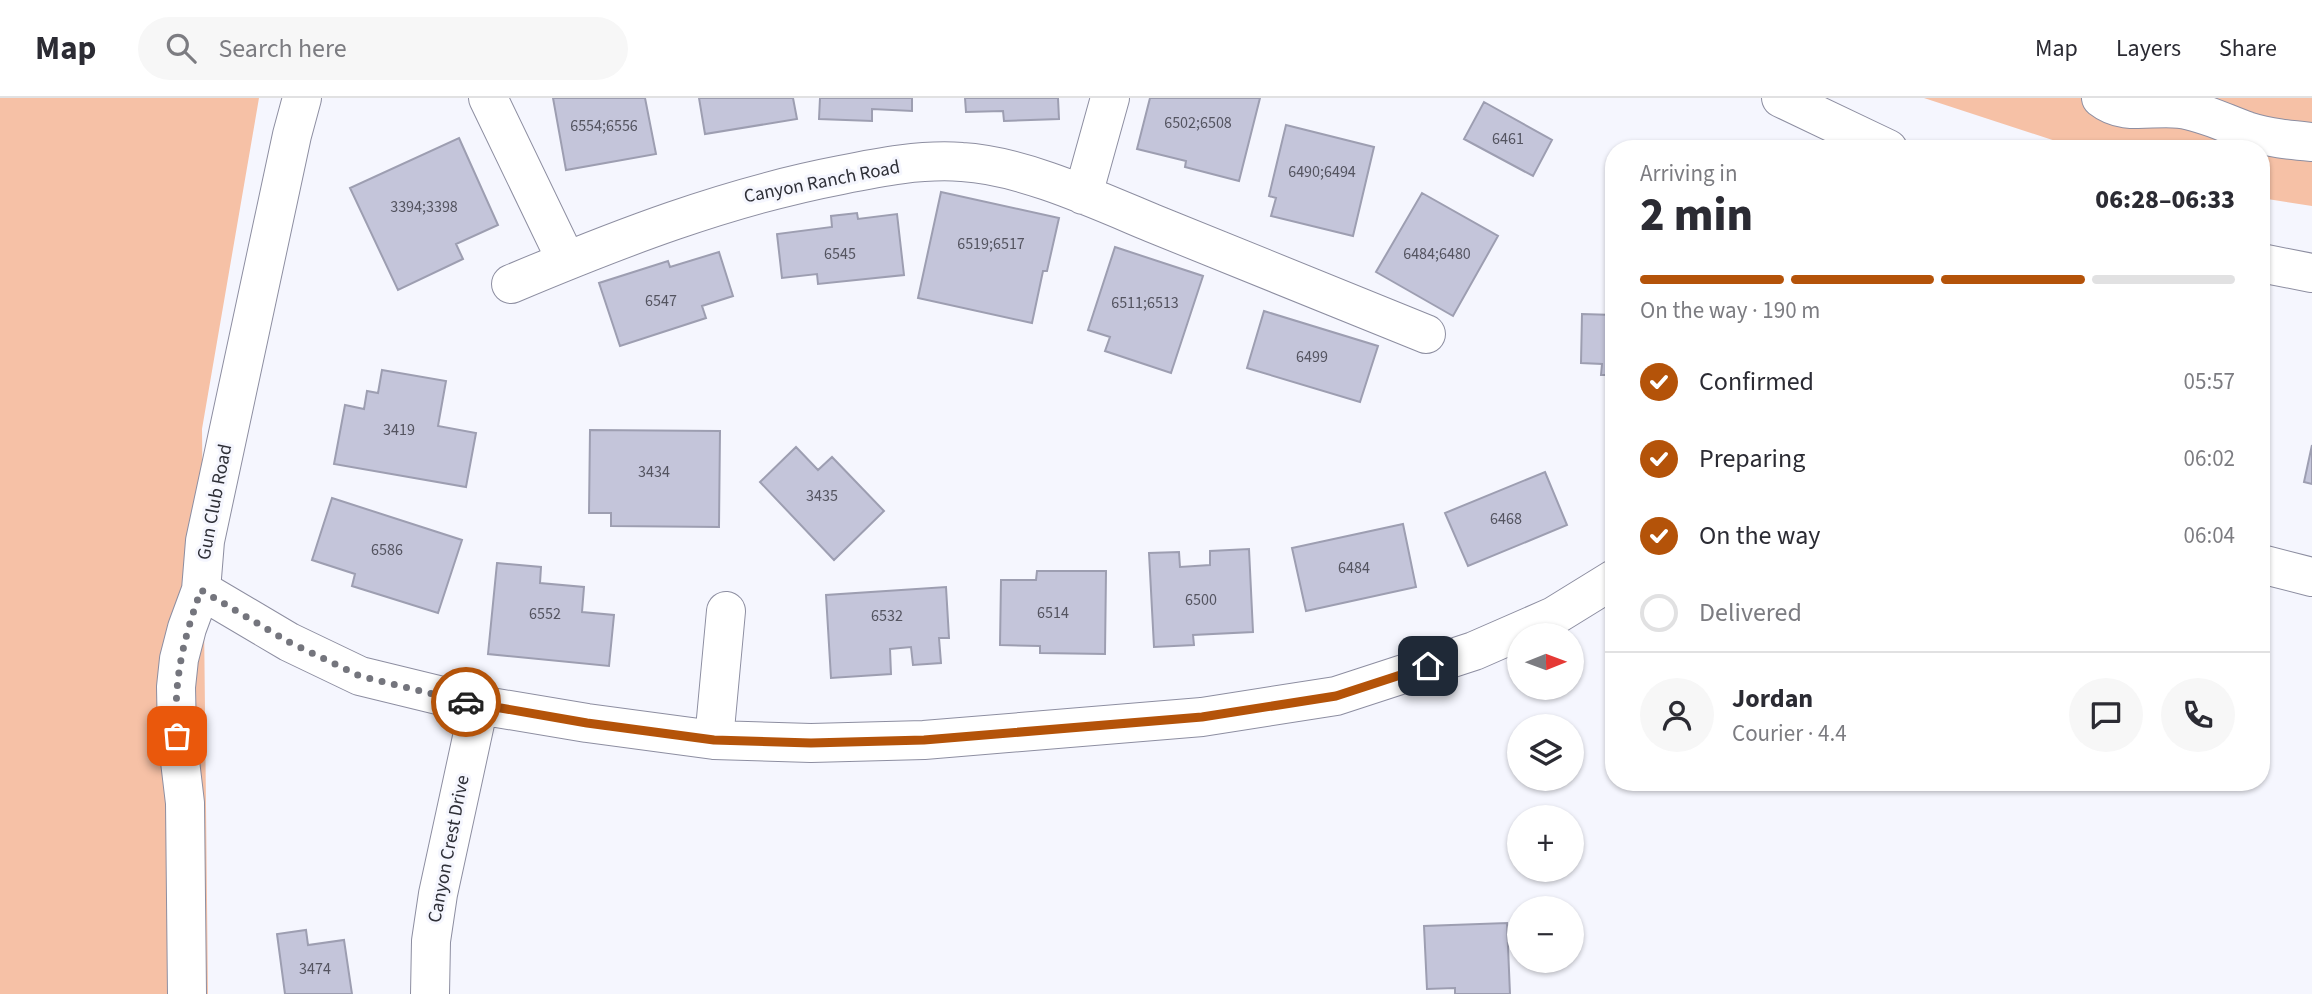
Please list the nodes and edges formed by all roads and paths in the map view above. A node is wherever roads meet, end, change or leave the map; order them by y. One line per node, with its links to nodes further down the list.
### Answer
1 (302, 98): 17 (street, Gun Club Road)
2 (488, 98): 9 (street)
3 (1110, 98): 8 (street)
4 (1781, 98): 6 (street)
5 (2101, 98): 7 (street)
6 (1869, 140)
7 (2312, 142)
8 (1083, 195): 9 (street, Canyon Ranch Road); 13 (street, Canyon Ranch Road)
9 (566, 260): 12 (street, Canyon Ranch Road)
10 (2270, 265): 11 (street)
11 (2312, 273)
12 (511, 284)
13 (1426, 334)
14 (2270, 566): 15 (street)
15 (2312, 577)
16 (1605, 585): 20 (street)
17 (201, 590): 19 (street); 21 (street, Gun Club Road)
18 (726, 611): 20 (street)
19 (479, 705): 20 (street); 22 (street, Canyon Crest Drive)
20 (714, 740)
21 (187, 994)
22 (430, 994)

